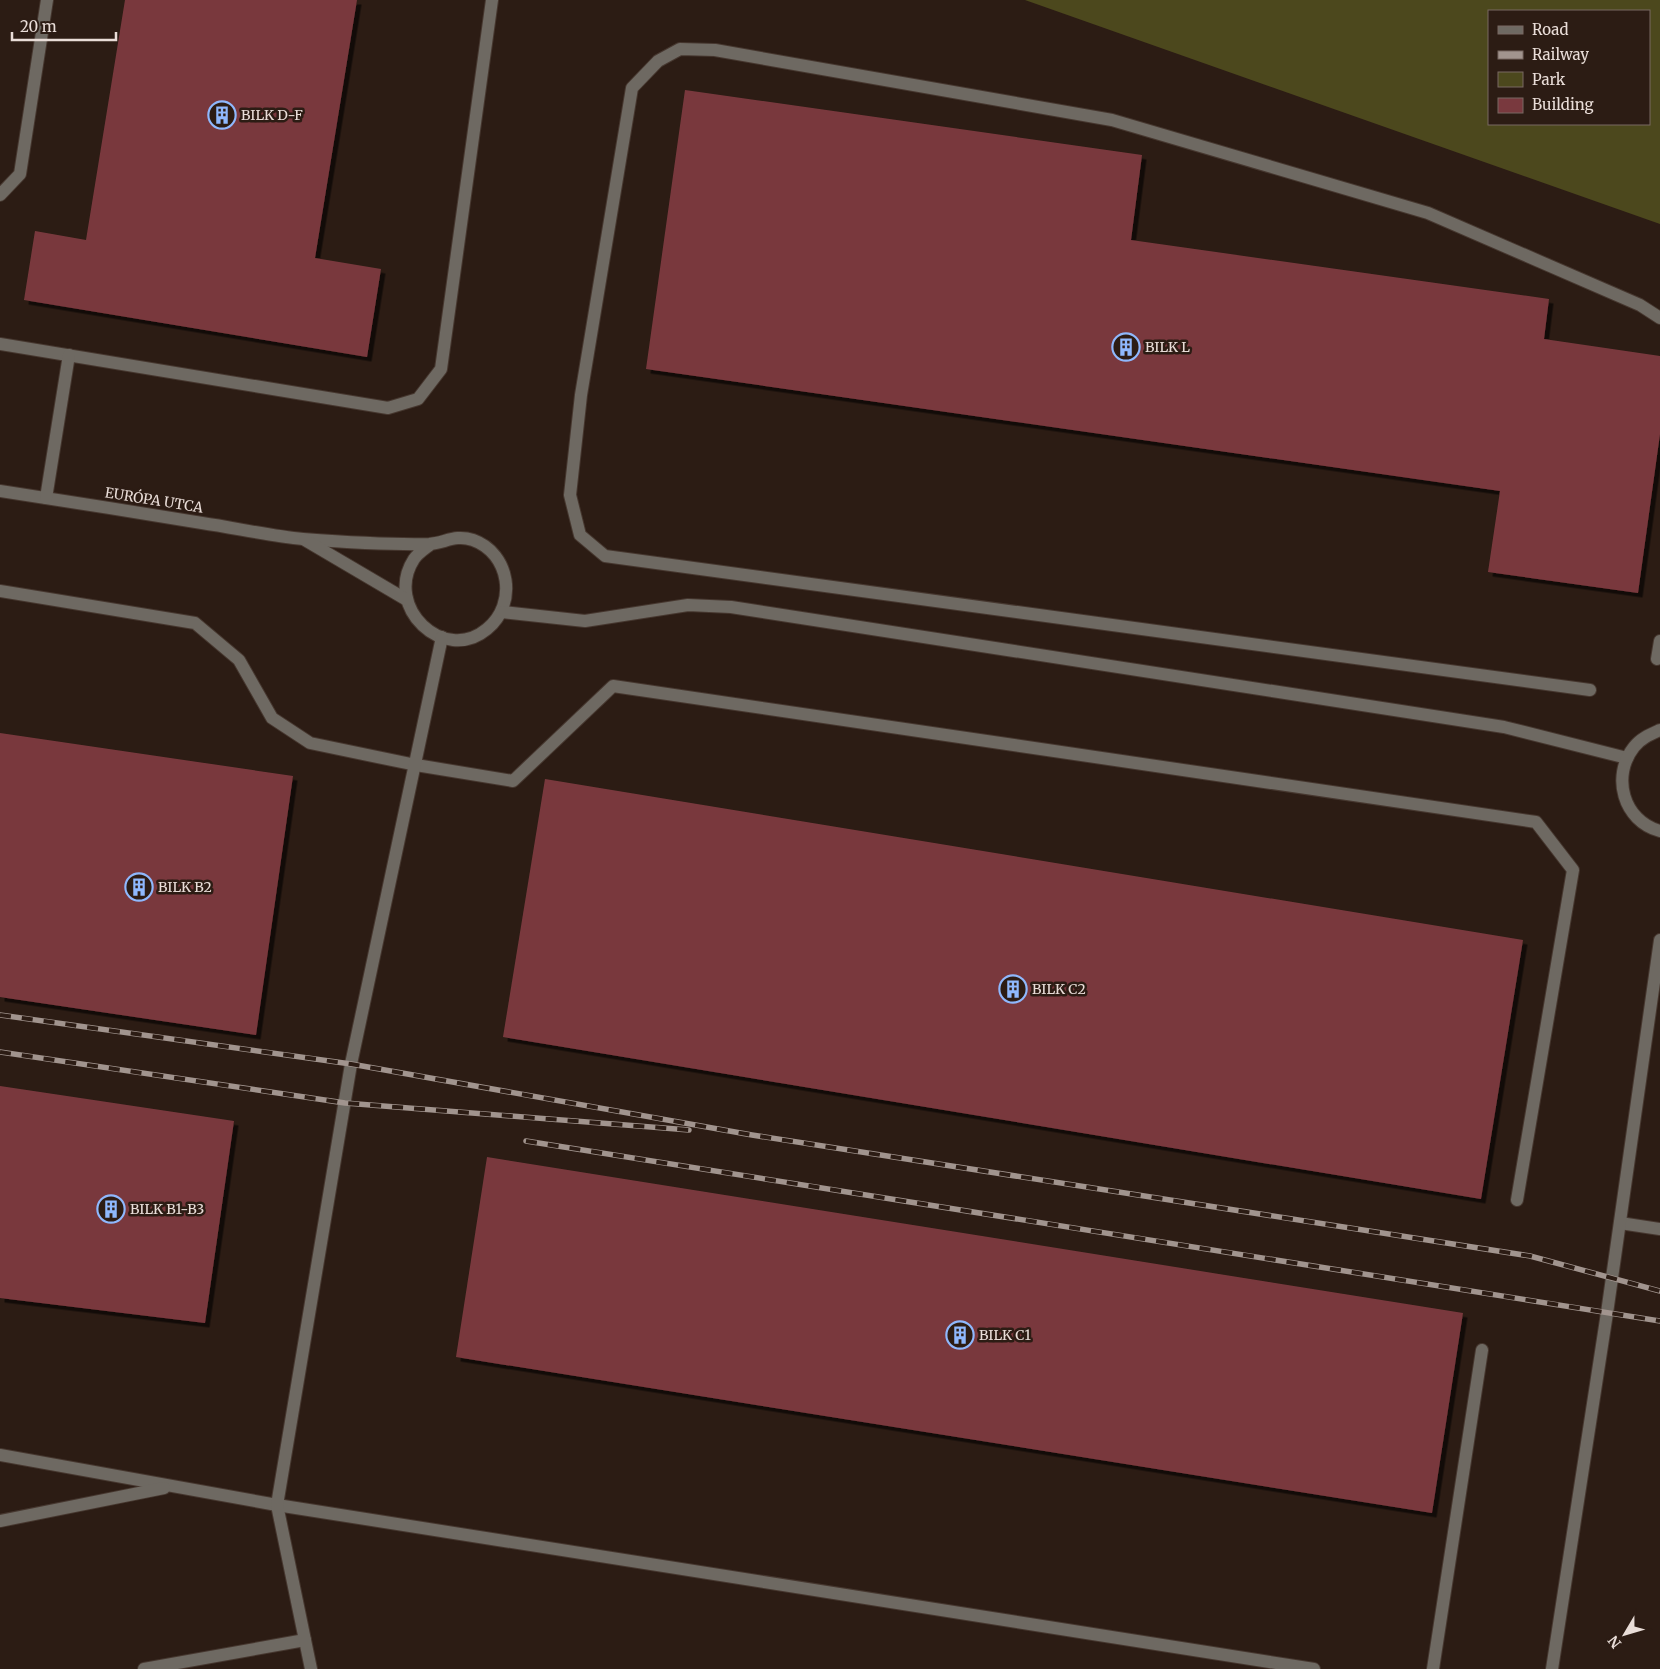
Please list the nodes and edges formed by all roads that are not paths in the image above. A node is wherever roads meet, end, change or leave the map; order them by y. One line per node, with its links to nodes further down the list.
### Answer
1 (47, 0): 3 (street)
2 (492, 0): 6 (street)
3 (0, 195)
4 (1660, 318): 17 (street)
5 (0, 344): 6 (street)
6 (69, 355): 8 (street)
7 (0, 491): 8 (street, EURÓPA UTCA)
8 (46, 498): 9 (street, EURÓPA UTCA)
9 (303, 539): 10 (street, EURÓPA UTCA); 12 (street, EURÓPA UTCA)
10 (431, 544): 12 (street, EURÓPA UTCA); 13 (street, EURÓPA UTCA)
11 (0, 591): 22 (street)
12 (407, 600): 14 (street, EURÓPA UTCA)
13 (502, 612): 14 (street); 21 (street)
14 (442, 638): 22 (street)
15 (1660, 641): 16 (street)
16 (1657, 659)
17 (1590, 690)
18 (1660, 721): 20 (street)
19 (1660, 730): 20 (street)
20 (1648, 735): 21 (street)
21 (1627, 758): 23 (street)
22 (416, 765): 25 (street); 31 (street)
23 (1660, 831)
24 (1660, 940): 26 (street)
25 (1517, 1200)
26 (1620, 1223): 27 (street); 38 (street)
27 (1660, 1228)
28 (1482, 1350): 37 (street)
29 (0, 1455): 30 (street)
30 (172, 1486): 31 (street); 32 (street)
31 (277, 1505): 33 (street); 36 (street)
32 (0, 1521)
33 (305, 1640): 34 (street); 35 (street)
34 (144, 1669)
35 (312, 1669)
36 (1314, 1669)
37 (1433, 1669)
38 (1552, 1669)

